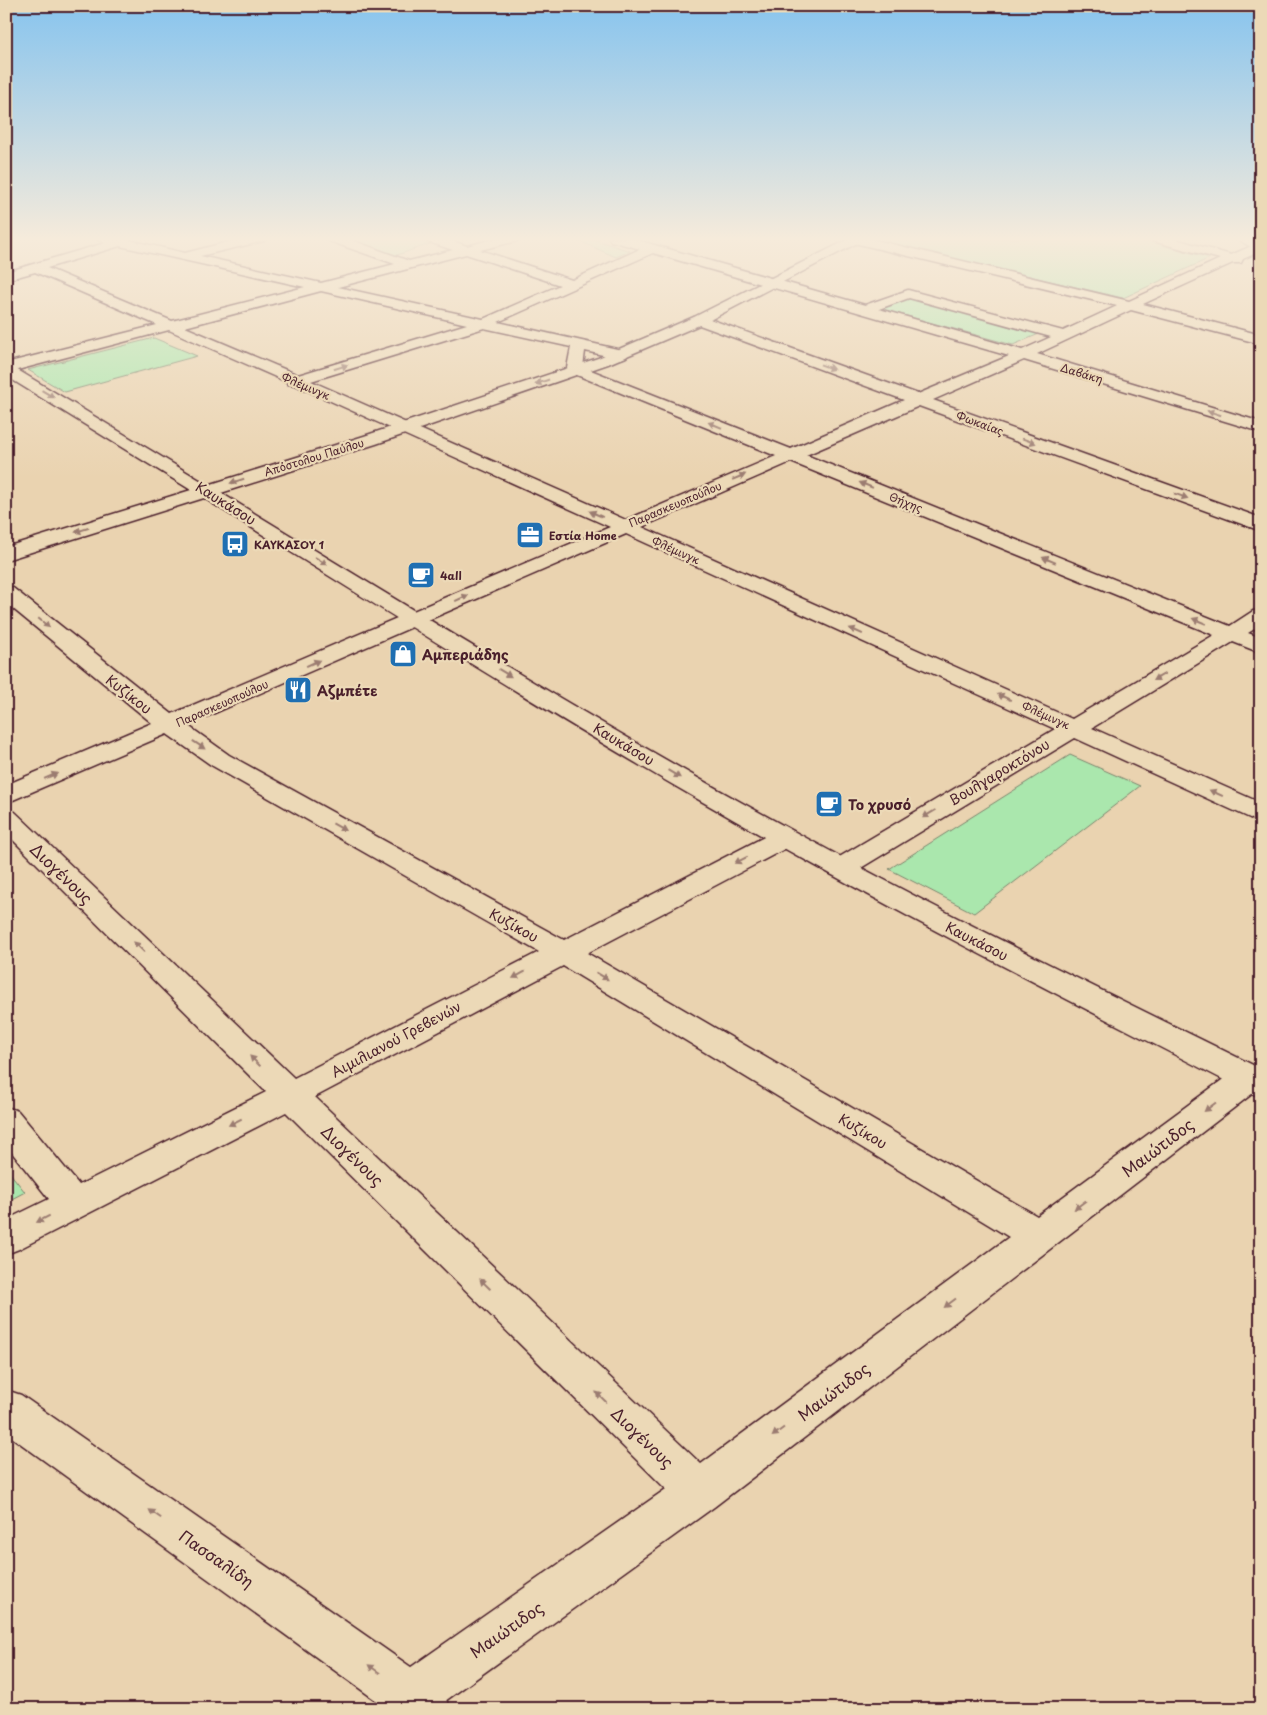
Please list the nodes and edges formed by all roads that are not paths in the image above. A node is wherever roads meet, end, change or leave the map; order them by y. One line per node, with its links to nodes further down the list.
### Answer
1 (151, 318): 12 (street, Φλέμινγκ)
2 (200, 318): 12 (street)
3 (463, 318): 11 (street)
4 (496, 318): 11 (street)
5 (703, 318): 10 (street, Απόστολου Παύλου)
6 (893, 318): 17 (street, Δαβάκη)
7 (998, 318): 13 (street)
8 (1104, 318): 13 (street, Παρασκευοπούλου)
9 (1181, 318): 14 (street)
10 (699, 320): 16 (street, Απόστολου Παύλου); 21 (street, Φωκαίας, one-way to 21)
11 (485, 323): 15 (street); 20 (street, one-way to 11)
12 (169, 326): 18 (street); 20 (street, Φλέμινγκ)
13 (1065, 336): 17 (street, Παρασκευοπούλου)
14 (1261, 340)
15 (579, 344): 16 (street); 19 (street)
16 (620, 354): 19 (street, Απόστολου Παύλου)
17 (1023, 355): 21 (street, Παρασκευοπούλου); 22 (street, Δαβάκη, one-way to 17)
18 (6, 368): 25 (street, Καυκάσου, one-way to 25)
19 (577, 370): 23 (street, Απόστολου Παύλου, one-way to 23); 24 (street, Θήχης, one-way to 19)
20 (294, 381): 23 (street, Φλέμινγκ)
21 (918, 401): 24 (street, Παρασκευοπούλου); 26 (street, Φωκαίας, one-way to 26)
22 (1261, 427)
23 (407, 428): 25 (street, Απόστολου Παύλου, one-way to 25); 27 (street, Φλέμινγκ, one-way to 23)
24 (790, 455): 27 (street, Παρασκευοπούλου, one-way to 24); 32 (street, Θήχης, one-way to 24)
25 (205, 490): 28 (street, Απόστολου Παύλου, one-way to 28); 31 (street, Καυκάσου, one-way to 31)
26 (1261, 525)
27 (624, 527): 31 (street, Παρασκευοπούλου, one-way to 27); 35 (street, Φλέμινγκ, one-way to 27)
28 (6, 554)
29 (6, 592): 34 (street, Κυζίκου, one-way to 34)
30 (1261, 616): 32 (street, Βουλγαροκτόνου)
31 (415, 619): 34 (street, Παρασκευοπούλου, one-way to 31); 39 (street, Καυκάσου, one-way to 39)
32 (1232, 634): 33 (street, Θήχης); 35 (street, Βουλγαροκτόνου, one-way to 35)
33 (1261, 646)
34 (170, 726): 36 (street, Παρασκευοπούλου, one-way to 34); 41 (street, Κυζίκου, one-way to 41)
35 (1073, 727): 37 (street, Φλέμινγκ, one-way to 35); 40 (street, Βουλγαροκτόνου, one-way to 40)
36 (6, 795)
37 (1261, 813)
38 (6, 818): 43 (street, Διογένους, one-way to 38)
39 (784, 838): 40 (street, Καυκάσου); 41 (street, Αιμιλιανού Γρεβενών, one-way to 41)
40 (841, 868): 42 (street, Καυκάσου)
41 (562, 952): 43 (street, Αιμιλιανού Γρεβενών, one-way to 43); 46 (street, Κυζίκου, one-way to 46)
42 (1255, 1081): 46 (street, Μαιώτιδος, one-way to 46)
43 (290, 1094): 45 (street, Αιμιλιανού Γρεβενών, one-way to 45); 49 (street, Διογένους, one-way to 43)
44 (6, 1120): 45 (street)
45 (73, 1204): 47 (street, Αιμιλιανού Γρεβενών, one-way to 47)
46 (1039, 1236): 49 (street, Μαιώτιδος, one-way to 49)
47 (6, 1238)
48 (6, 1409): 50 (street, Πασσαλίδη, one-way to 48)
49 (699, 1492): 50 (street, Μαιώτιδος)
50 (419, 1702)

